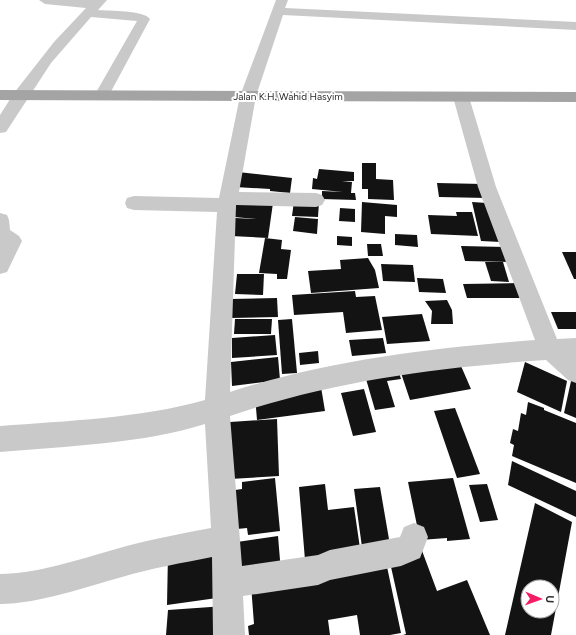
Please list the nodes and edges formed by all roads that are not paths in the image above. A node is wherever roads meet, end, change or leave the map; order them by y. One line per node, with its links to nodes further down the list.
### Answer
1 (45, 0): 3 (street)
2 (280, 5): 5 (street); 10 (street)
3 (95, 6): 8 (street); 9 (street)
4 (453, 6): 5 (street)
5 (458, 19): 6 (street)
6 (576, 26)
7 (0, 95): 8 (main road, Jalan K.H. Wahid Hasyim)
8 (18, 96): 9 (main road, Jalan K.H. Wahid Hasyim); 13 (street)
9 (102, 96): 10 (main road, Jalan K.H. Wahid Hasyim)
10 (248, 96): 11 (main road, Jalan K.H. Wahid Hasyim); 15 (street)
11 (461, 97): 12 (main road, Jalan K.H. Wahid Hasyim); 20 (street)
12 (576, 97)
13 (0, 128)
14 (316, 200): 15 (street)
15 (228, 202): 16 (street); 22 (street)
16 (134, 203)
17 (0, 220): 18 (street)
18 (0, 266)
19 (576, 348): 20 (street)
20 (550, 350): 21 (street); 22 (street)
21 (576, 372)
22 (217, 409): 23 (street); 25 (street)
23 (0, 439)
24 (414, 538): 26 (street)
25 (226, 540): 26 (street); 27 (street)
26 (227, 583): 28 (street)
27 (0, 589)
28 (229, 635)

